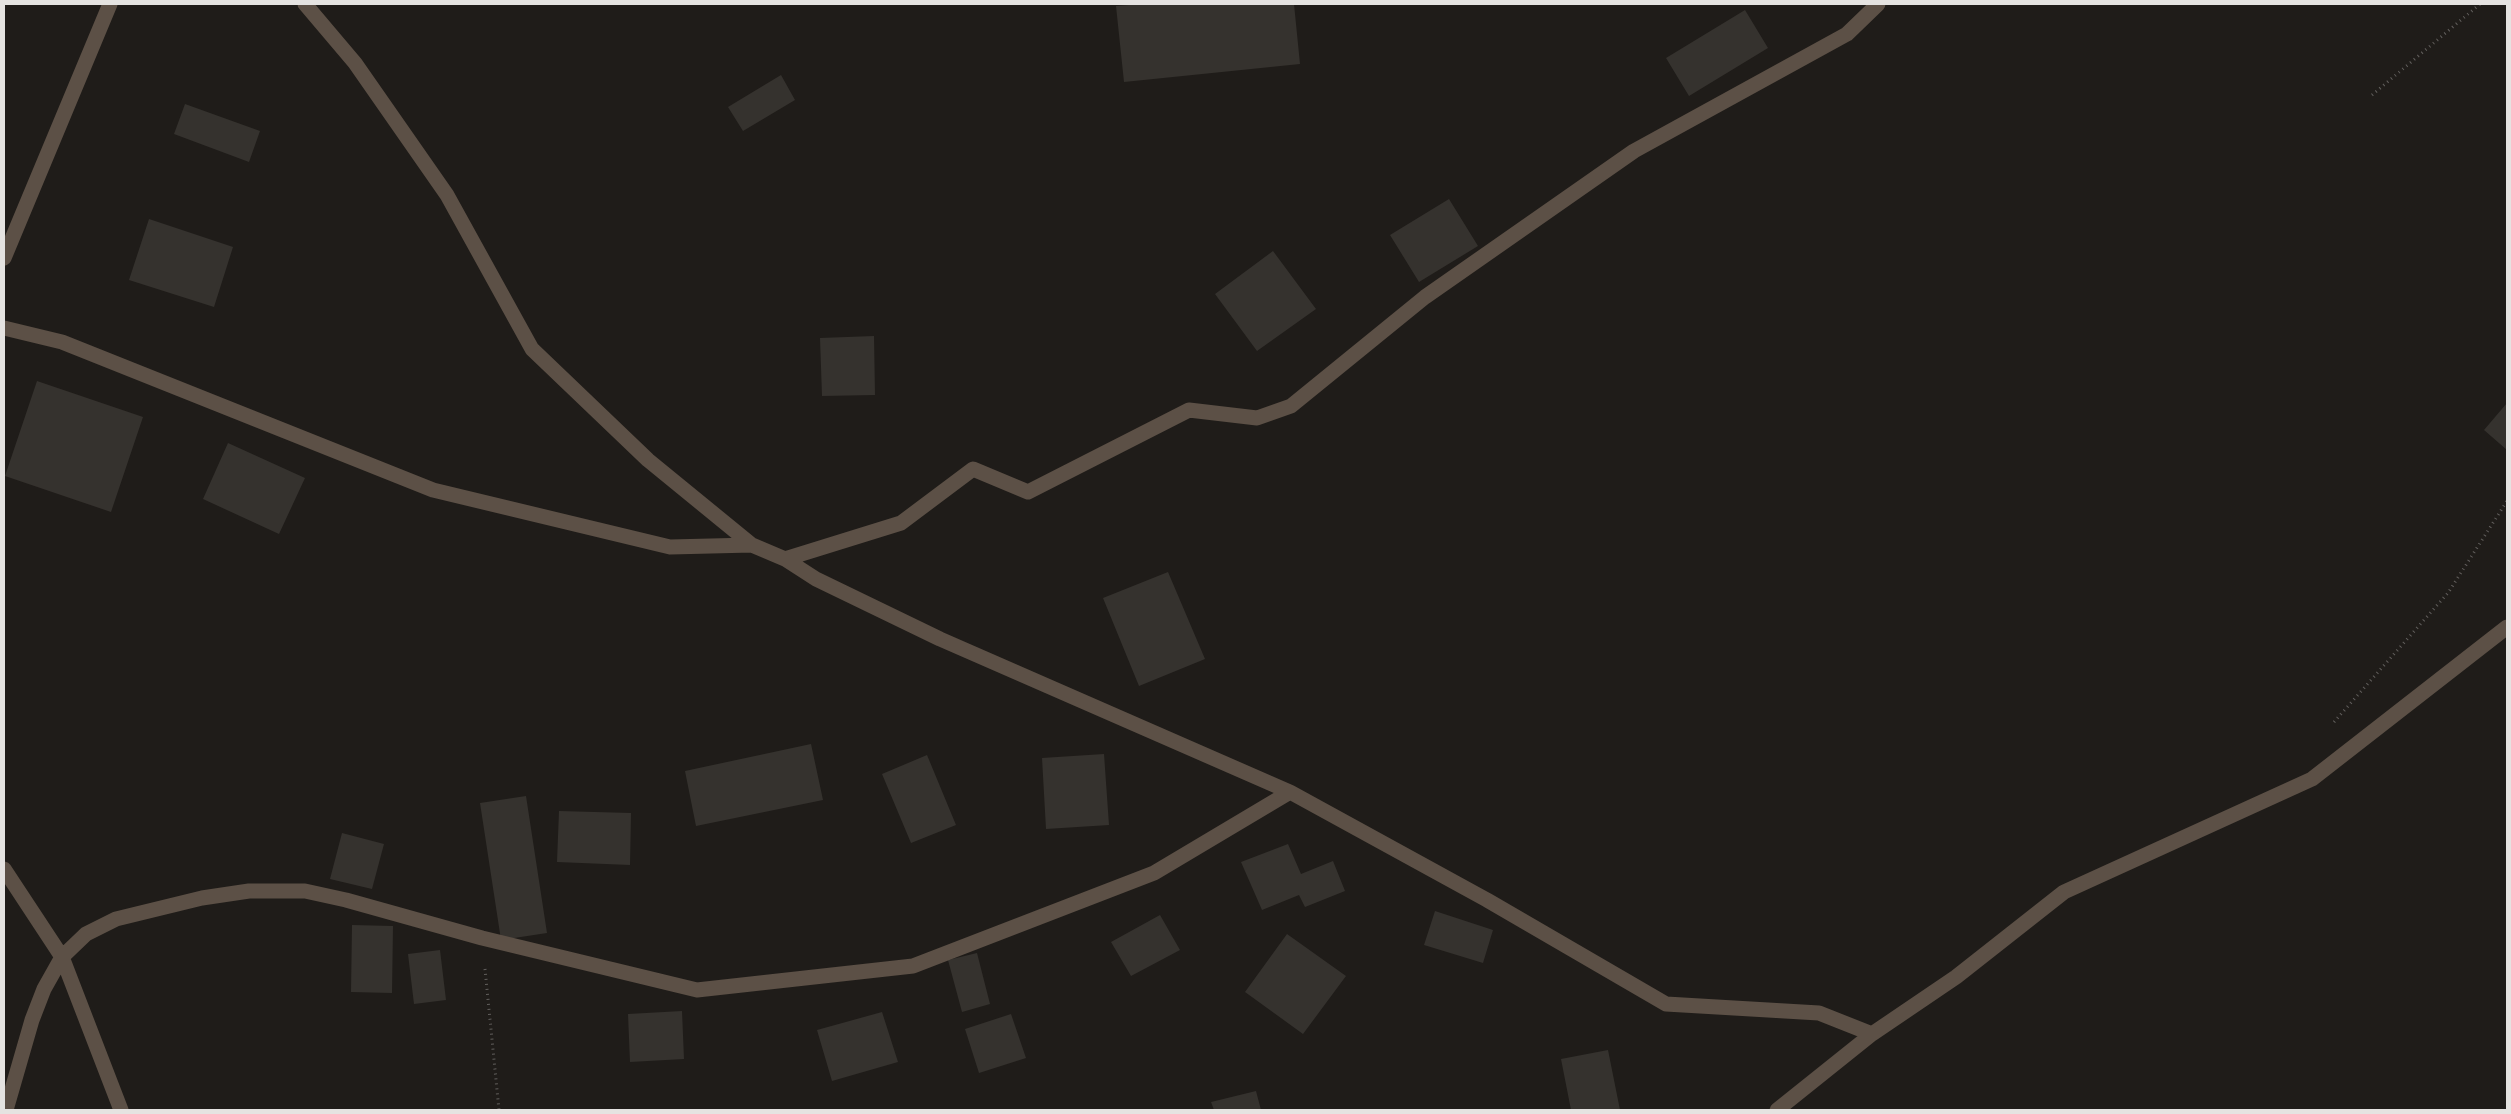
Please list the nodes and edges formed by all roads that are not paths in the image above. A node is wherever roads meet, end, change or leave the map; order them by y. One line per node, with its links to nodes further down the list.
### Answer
1 (110, 4): 4 (street)
2 (305, 4): 6 (street)
3 (1878, 4): 7 (street)
4 (4, 258)
5 (4, 328): 6 (street)
6 (752, 545): 7 (street)
7 (785, 559): 9 (street)
8 (2507, 627): 12 (street)
9 (1290, 792): 11 (street); 12 (street)
10 (4, 869): 11 (street)
11 (62, 957): 13 (street); 14 (street)
12 (1872, 1034): 15 (street)
13 (6, 1110)
14 (120, 1110)
15 (1777, 1110)

